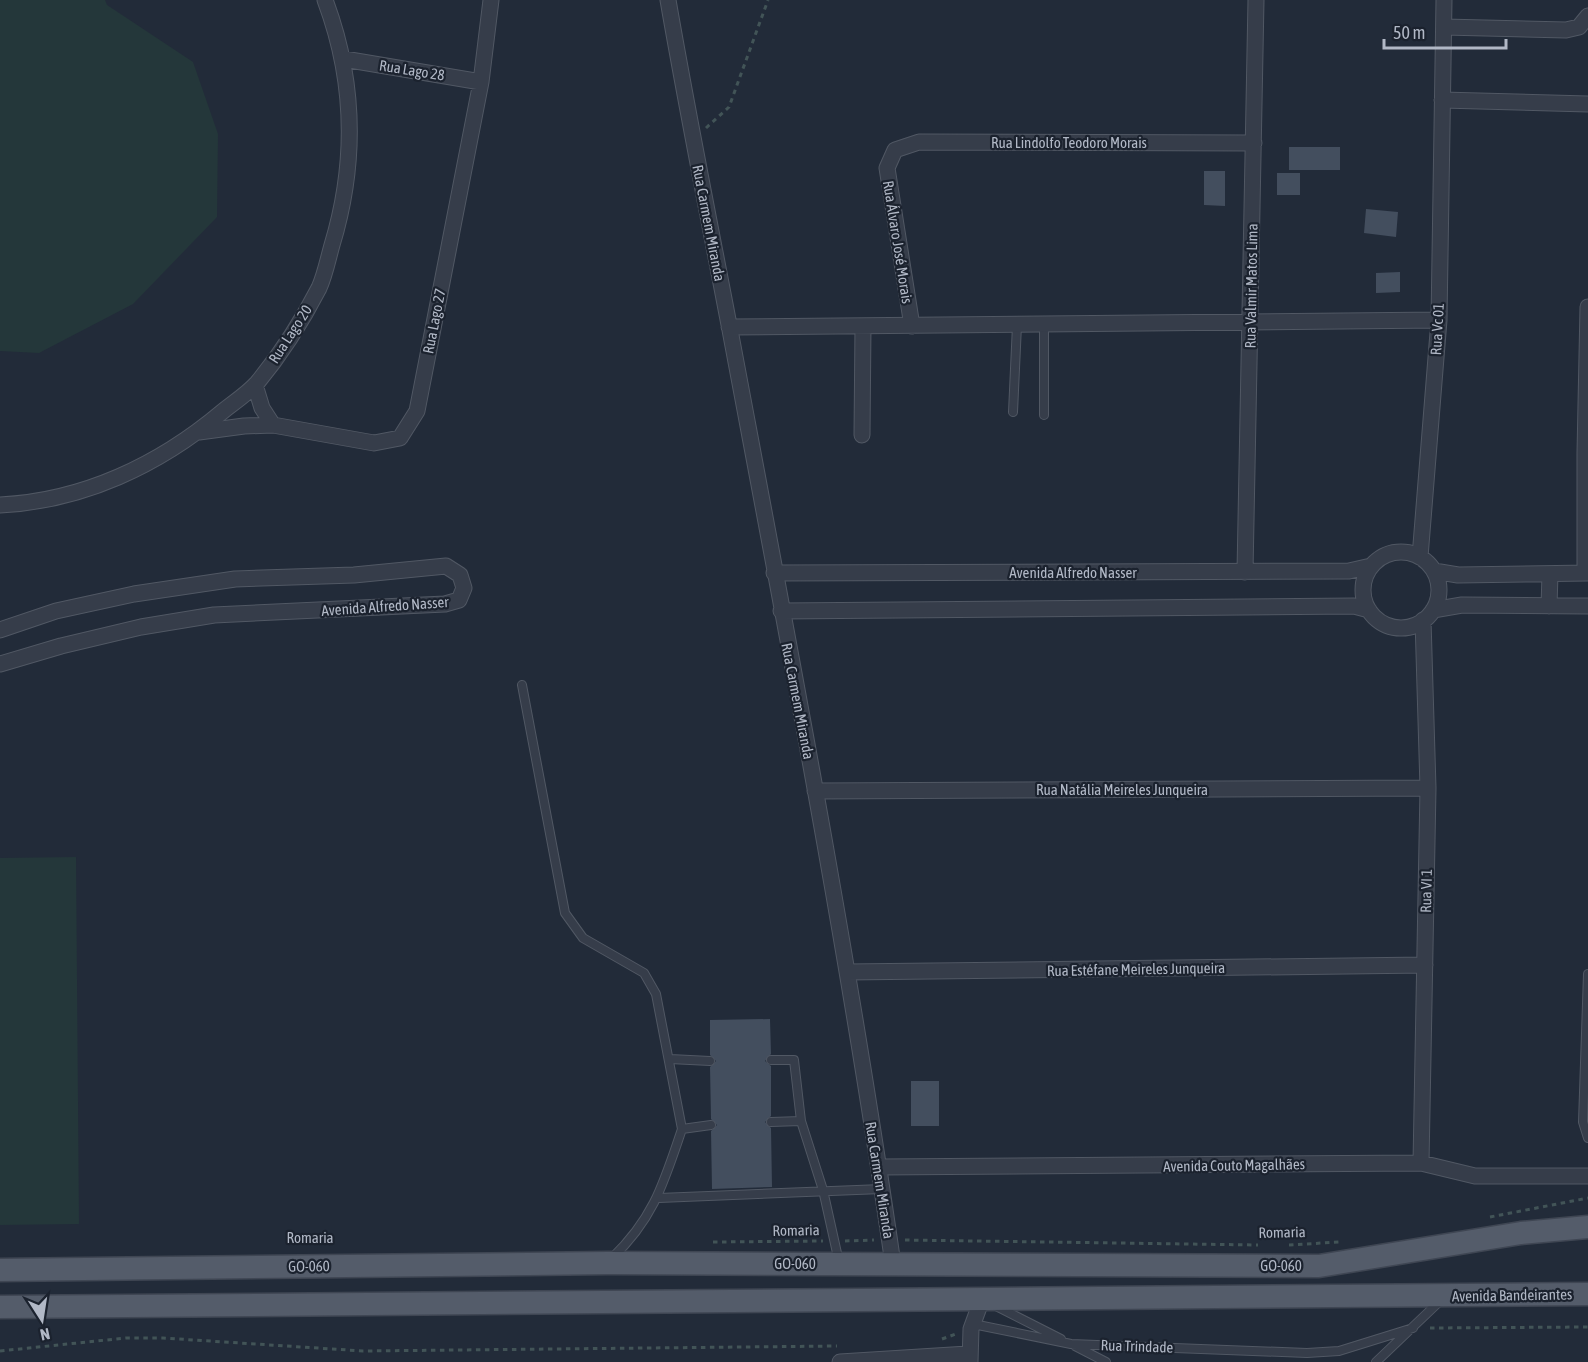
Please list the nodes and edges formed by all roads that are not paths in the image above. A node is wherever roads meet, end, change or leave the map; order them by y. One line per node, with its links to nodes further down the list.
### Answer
1 (325, 0): 8 (street, Rua Lago 20)
2 (491, 0): 9 (street, Rua Lago 27)
3 (668, 0): 21 (street, Rua Carmem Miranda)
4 (1256, 0): 12 (street, Rua Valmir Matos Lima)
5 (1444, 0): 7 (street, Rua Vc 01)
6 (1588, 16): 7 (street)
7 (1444, 27): 10 (street, Rua Vc 01)
8 (344, 59): 9 (street, Rua Lago 28); 22 (street, Rua Lago 20)
9 (481, 82): 25 (street, Rua Lago 27)
10 (1442, 100): 11 (street); 15 (street, Rua Vc 01)
11 (1588, 104)
12 (1254, 143): 13 (street, Rua Lindolfo Teodoro Morais); 16 (street, Rua Valmir Matos Lima)
13 (889, 158): 20 (street, Rua Álvaro José Morais)
14 (1588, 307): 28 (street)
15 (1438, 320): 16 (street); 30 (street, Rua Vc 01)
16 (1250, 324): 18 (street); 33 (street, Rua Valmir Matos Lima)
17 (1017, 325): 18 (street); 20 (street); 23 (lane)
18 (1044, 325): 24 (lane)
19 (863, 326): 20 (street); 21 (street); 27 (street)
20 (912, 326)
21 (729, 327): 34 (street, Rua Carmem Miranda)
22 (255, 385): 25 (street); 26 (street, Rua Lago 20)
23 (1013, 412)
24 (1044, 415)
25 (273, 425): 26 (street, Rua Lago 27)
26 (199, 432): 29 (street, Rua Lago 20)
27 (862, 435)
28 (1586, 453): 35 (street)
29 (0, 505)
30 (1420, 556): 31 (street); 32 (street)
31 (1371, 566): 33 (street, Avenida Alfredo Nasser); 39 (street)
32 (1434, 571): 36 (street); 41 (street)
33 (1245, 572): 34 (street, Avenida Alfredo Nasser)
34 (774, 573): 40 (street, Rua Carmem Miranda)
35 (1586, 573): 36 (street)
36 (1550, 574): 37 (street)
37 (1549, 606): 38 (street); 41 (street)
38 (1588, 606)
39 (1369, 610): 40 (street); 41 (street)
40 (782, 611): 46 (street, Rua Carmem Miranda)
41 (1428, 615): 45 (street, Rua VI 1)
42 (0, 630): 43 (street, Avenida Alfredo Nasser)
43 (0, 664)
44 (522, 685): 50 (lane)
45 (1428, 788): 46 (street, Rua Natália Meireles Junqueira); 47 (street, Rua VI 1)
46 (815, 791): 48 (street, Rua Carmem Miranda)
47 (1425, 965): 48 (street, Rua Estéfane Meireles Junqueira); 58 (street, Rua VI 1)
48 (847, 972): 59 (street, Rua Carmem Miranda)
49 (1588, 974): 57 (lane)
50 (670, 1059): 52 (lane); 56 (lane)
51 (771, 1059): 53 (lane)
52 (710, 1060)
53 (801, 1121): 54 (lane); 62 (lane)
54 (771, 1122)
55 (711, 1125): 56 (lane)
56 (682, 1129): 63 (lane)
57 (1588, 1138)
58 (1421, 1163): 59 (street, Avenida Couto Magalhães); 60 (street, Avenida Couto Magalhães)
59 (879, 1167): 61 (street, Rua Carmem Miranda)
60 (1588, 1176)
61 (882, 1189): 62 (lane); 67 (street, Rua Carmem Miranda)
62 (823, 1190): 63 (lane); 66 (lane)
63 (659, 1198): 65 (lane)
64 (1588, 1227): 67 (main road, GO-060 / GO-060)
65 (608, 1263): 66 (main road, GO-060 / GO-060); 68 (main road, GO-060 / GO-060)
66 (839, 1263): 67 (main road, GO-060 / GO-060)
67 (893, 1264)
68 (0, 1270)
69 (1588, 1294): 70 (main road, Avenida Bandeirantes / GO-060)
70 (1445, 1295): 71 (main road, GO-060 / GO-060); 74 (lane, Avenida Bandeirantes)
71 (982, 1299): 72 (main road, GO-060 / GO-060); 73 (street); 75 (lane)
72 (0, 1307)
73 (973, 1324): 75 (lane, Rua Trindade); 76 (street)
74 (1413, 1328): 75 (lane, Rua Trindade); 79 (lane, Avenida Bandeirantes)
75 (1071, 1344): 78 (lane)
76 (969, 1358): 77 (street)
77 (840, 1362)
78 (1107, 1362)
79 (1376, 1362)

